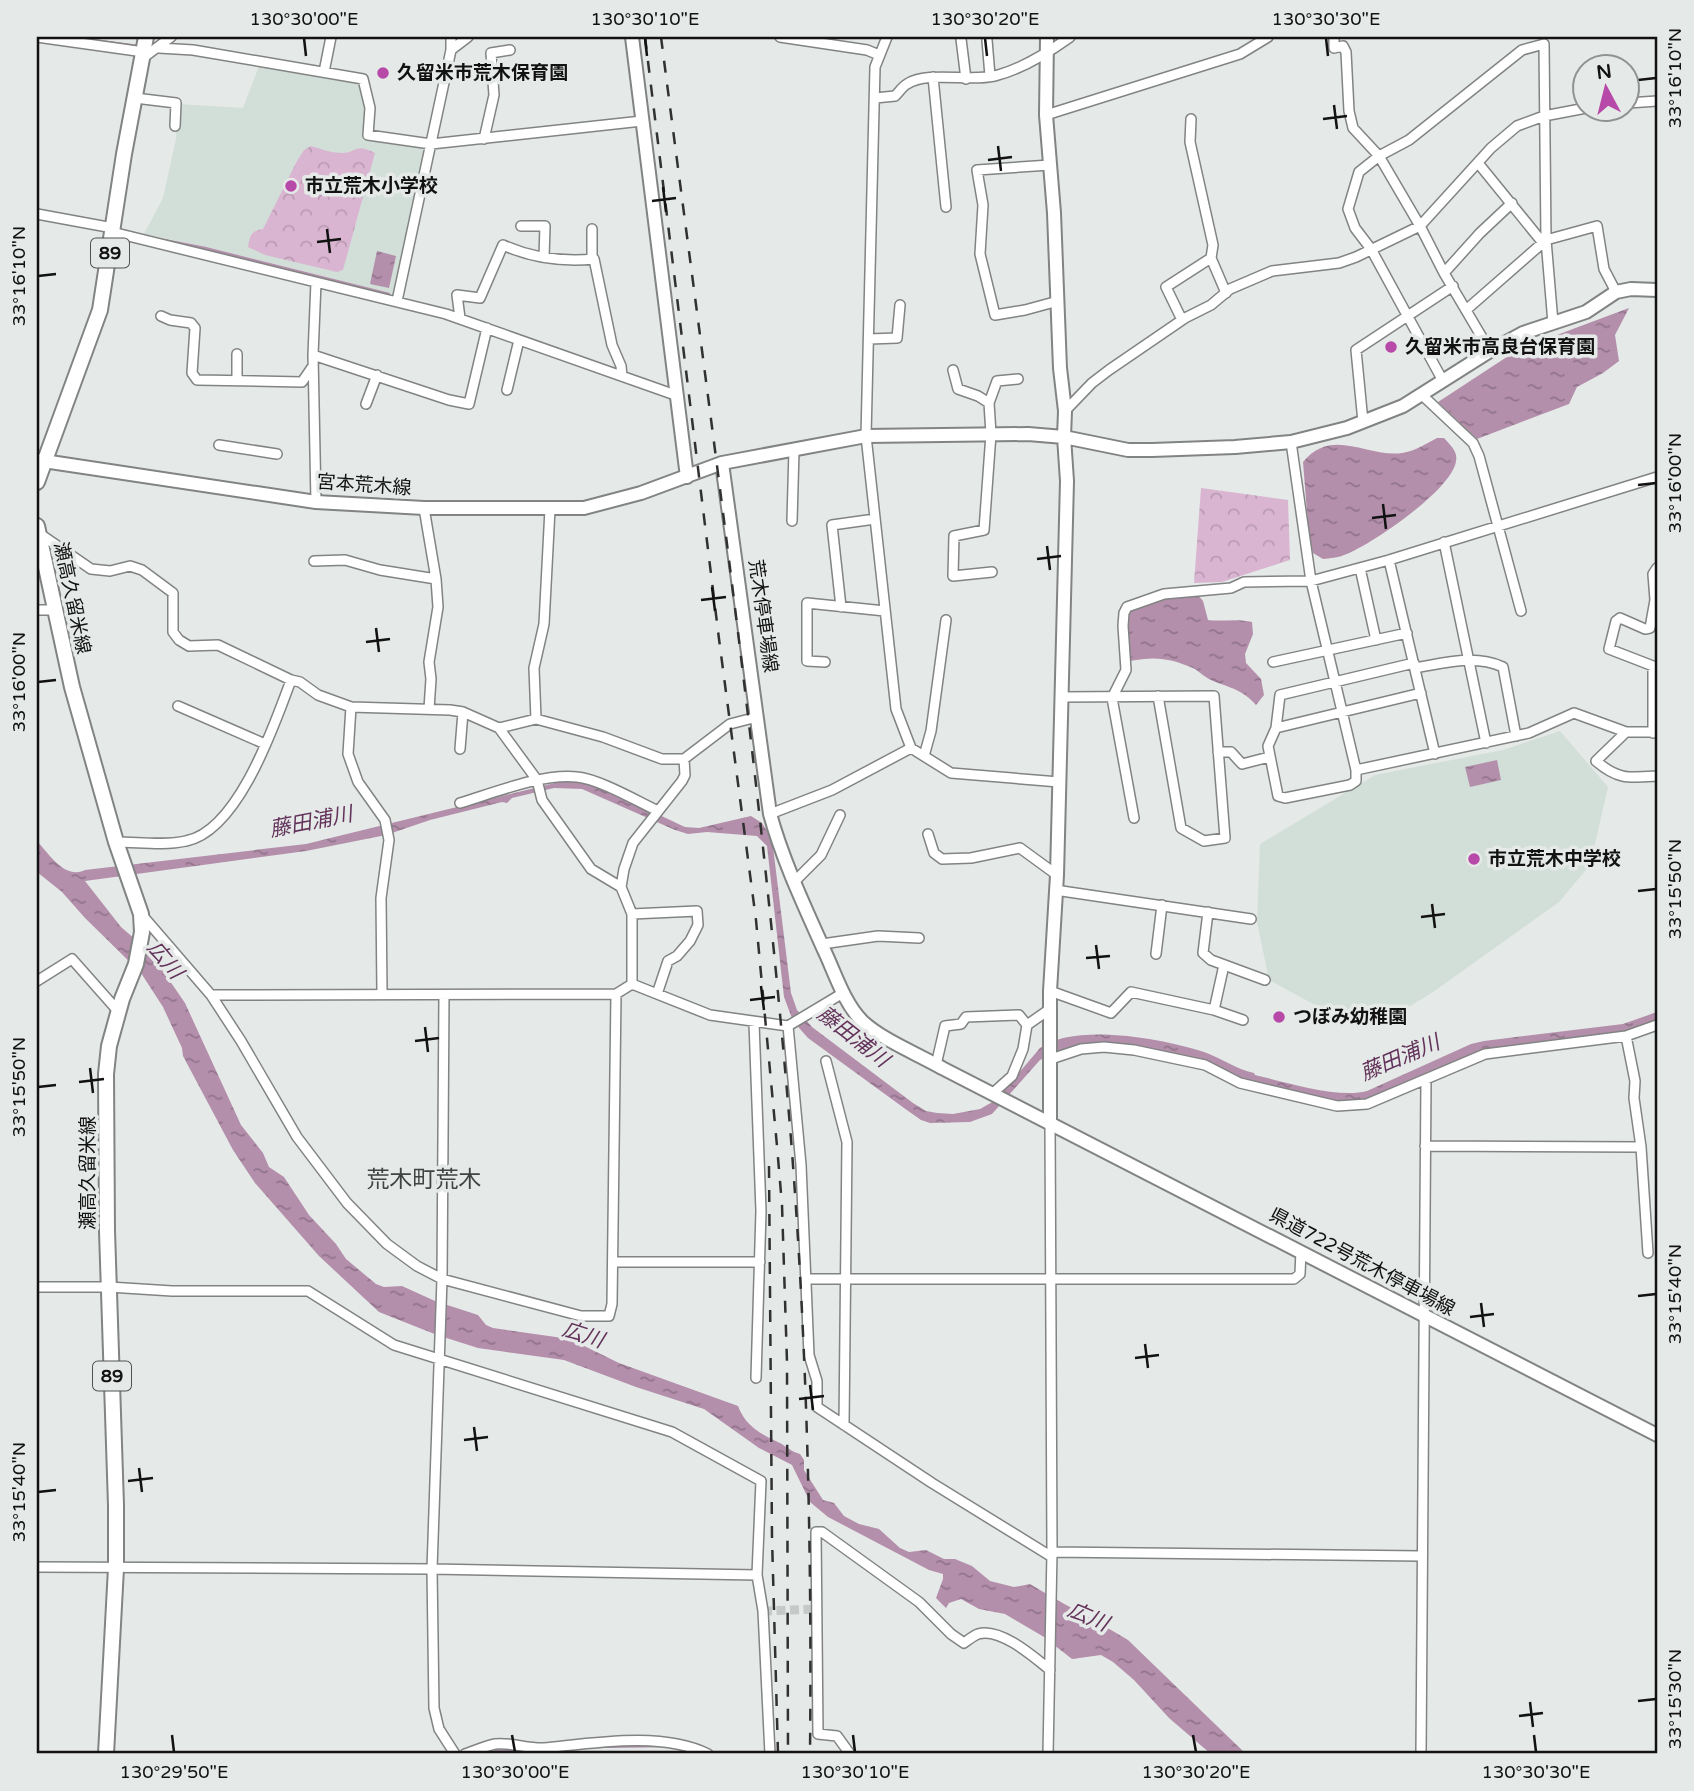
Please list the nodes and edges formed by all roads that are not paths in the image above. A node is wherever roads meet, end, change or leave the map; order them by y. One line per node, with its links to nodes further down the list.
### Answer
1 (37, 37): 20 (street)
2 (146, 37): 20 (main road, 89)
3 (171, 37): 16 (street)
4 (331, 37): 22 (street)
5 (451, 37): 17 (street)
6 (468, 37): 17 (street)
7 (632, 37): 32 (main road)
8 (780, 37): 21 (street)
9 (887, 37): 21 (street)
10 (1046, 37): 19 (main road)
11 (1070, 37): 19 (street)
12 (1268, 37): 29 (street)
13 (1334, 37): 36 (street)
14 (961, 39): 25 (street)
15 (987, 40): 23 (street)
16 (159, 48): 20 (street); 22 (street)
17 (452, 50): 35 (street)
18 (510, 50): 34 (street)
19 (1048, 52): 23 (street); 29 (main road)
20 (143, 55): 26 (main road, 89)
21 (879, 55): 27 (street)
22 (324, 72): 35 (street)
23 (990, 76): 25 (street)
24 (933, 77): 25 (street); 27 (street); 40 (street)
25 (966, 79)
26 (135, 98): 33 (street); 45 (main road, 89)
27 (875, 98): 67 (street)
28 (1572, 111): 30 (street)
29 (1046, 115): 38 (main road)
30 (1544, 116): 36 (street); 37 (street); 46 (street)
31 (1191, 118): 49 (street)
32 (642, 121): 34 (street); 81 (main road)
33 (175, 126)
34 (484, 139): 35 (street)
35 (431, 144): 57 (street)
36 (1379, 156): 43 (street); 47 (street)
37 (1478, 163): 39 (street); 43 (street)
38 (1050, 165): 58 (main road); 58 (street)
39 (1512, 203): 46 (street); 51 (street)
40 (946, 207)
41 (37, 214): 45 (street)
42 (521, 226): 48 (street)
43 (1420, 226): 47 (street); 51 (street)
44 (592, 229): 50 (street)
45 (113, 230): 52 (street); 93 (main road, 89)
46 (1545, 241): 55 (street); 60 (street); 65 (street)
47 (1371, 249): 56 (street); 61 (street)
48 (544, 257): 50 (street); 63 (street)
49 (1211, 258): 56 (street); 64 (street)
50 (593, 259): 75 (street)
51 (1444, 273): 53 (street)
52 (316, 282): 57 (street); 71 (street)
53 (1453, 286): 60 (street); 61 (street)
54 (1657, 290): 55 (main road)
55 (1616, 292): 65 (main road)
56 (1226, 293): 64 (street)
57 (397, 301): 63 (street)
58 (1058, 301): 84 (main road)
59 (900, 305): 67 (street)
60 (1466, 310): 69 (street)
61 (1408, 315): 78 (street); 85 (street)
62 (161, 316): 76 (street)
63 (460, 318): 66 (street)
64 (1182, 320): 84 (street)
65 (1553, 323): 69 (main road)
66 (487, 328): 68 (street); 74 (street)
67 (869, 339): 87 (street)
68 (519, 340): 75 (street); 79 (street)
69 (1490, 351): 78 (main road)
70 (237, 354): 76 (street)
71 (313, 355): 72 (street); 74 (street)
72 (313, 366): 76 (street); 98 (street)
73 (953, 370): 82 (street)
74 (377, 375): 83 (street)
75 (622, 376): 81 (street)
76 (237, 379)
77 (1018, 379): 82 (street)
78 (1443, 381): 80 (main road)
79 (507, 390)
80 (1422, 395): 85 (main road); 103 (street)
81 (678, 396): 95 (main road)
82 (989, 403): 86 (street)
83 (366, 404)
84 (1065, 411): 88 (main road)
85 (1363, 422): 89 (main road)
86 (991, 434): 87 (main road); 88 (main road); 110 (street)
87 (866, 436): 91 (main road); 101 (street)
88 (1064, 437): 89 (main road); 130 (main road)
89 (1291, 442): 112 (street)
90 (219, 445): 92 (street)
91 (794, 450): 94 (main road); 102 (street)
92 (277, 454)
93 (40, 460): 97 (main road, 89); 98 (main road, 宮本荒木線)
94 (722, 463): 95 (main road); 137 (main road, 荒木停車場線)
95 (687, 477): 100 (main road, 宮本荒木線)
96 (1657, 477): 103 (street)
97 (37, 482)
98 (316, 502): 99 (main road, 宮本荒木線)
99 (424, 508): 100 (main road, 宮本荒木線); 111 (street)
100 (550, 509): 138 (street)
101 (875, 519): 113 (street); 116 (street)
102 (792, 521)
103 (1496, 527): 105 (street); 117 (street)
104 (37, 530): 115 (main road, 瀬高久留米線 / 89); 126 (street)
105 (1444, 542): 107 (street); 122 (street)
106 (314, 561): 111 (street)
107 (1389, 561): 108 (street); 119 (street)
108 (1360, 568): 112 (street); 120 (street)
109 (1657, 568): 142 (street)
110 (992, 572)
111 (436, 579): 134 (street)
112 (1311, 581): 121 (street); 131 (street)
113 (841, 607): 116 (street); 123 (street)
114 (37, 610): 115 (street)
115 (54, 610): 163 (main road, 瀬高久留米線 / 89)
116 (885, 611): 146 (street)
117 (1521, 611)
118 (946, 620): 150 (street)
119 (1407, 633): 120 (street); 125 (street)
120 (1376, 640): 121 (street)
121 (1327, 651): 124 (street); 127 (street)
122 (1468, 658): 125 (street); 143 (street); 144 (street)
123 (825, 662)
124 (1273, 662)
125 (1414, 666): 127 (street); 128 (street)
126 (290, 680): 133 (street); 145 (street)
127 (1334, 683): 136 (street); 140 (street)
128 (1421, 693): 136 (street); 149 (street)
129 (1158, 696): 131 (street); 148 (street); 148 (street)
130 (1062, 697): 131 (street); 156 (main road)
131 (1112, 698): 161 (street)
132 (178, 706): 145 (street)
133 (351, 707): 134 (street); 181 (street)
134 (429, 709): 135 (street)
135 (463, 712): 139 (street); 147 (street)
136 (1341, 712): 140 (street); 153 (street)
137 (757, 717): 152 (street); 159 (main road, 荒木停車場線)
138 (536, 719): 139 (street); 152 (street)
139 (499, 728): 155 (street)
140 (1276, 728): 151 (street)
141 (1626, 732): 142 (street); 143 (street); 154 (street)
142 (1655, 732)
143 (1516, 736): 144 (street)
144 (1486, 743): 149 (street)
145 (265, 744): 163 (street)
146 (911, 748): 150 (street); 159 (street)
147 (460, 749)
148 (1218, 752): 151 (street)
149 (1435, 754): 153 (street)
150 (924, 756): 156 (street)
151 (1269, 757): 153 (street)
152 (684, 759): 158 (street)
153 (1356, 770)
154 (1657, 776)
155 (537, 780): 157 (street); 158 (street); 166 (street)
156 (1059, 782): 164 (main road)
157 (460, 803)
158 (657, 811): 166 (street)
159 (770, 814): 165 (main road, 荒木停車場線)
160 (841, 815): 165 (street)
161 (1134, 818)
162 (928, 834): 164 (street)
163 (116, 842): 170 (main road, 瀬高久留米線 / 89)
164 (1057, 875): 167 (main road)
165 (794, 882): 174 (main road, 荒木停車場線)
166 (621, 887): 171 (street)
167 (1055, 890): 168 (street); 180 (main road)
168 (1163, 905): 169 (street); 175 (street)
169 (1208, 912): 172 (street); 176 (street)
170 (141, 914): 185 (street); 187 (main road, 瀬高久留米線 / 89)
171 (632, 914): 179 (street); 184 (street)
172 (1251, 919)
173 (919, 938): 174 (street)
174 (822, 944): 182 (main road, 荒木停車場線)
175 (1156, 954)
176 (1224, 965): 178 (street); 189 (street)
177 (37, 981): 187 (street)
178 (1265, 981)
179 (632, 984): 183 (street); 184 (street)
180 (1050, 991): 188 (main road); 189 (street)
181 (382, 993): 185 (street); 186 (street)
182 (843, 993): 194 (street); 198 (main road, 荒木停車場線)
183 (616, 994): 186 (street); 206 (street)
184 (657, 994): 191 (street)
185 (211, 995): 211 (street)
186 (444, 995): 211 (street)
187 (120, 1005): 213 (main road, 瀬高久留米線 / 89)
188 (1051, 1009): 192 (street); 196 (main road)
189 (1214, 1010): 190 (street)
190 (1243, 1020)
191 (754, 1023): 194 (street); 207 (street)
192 (1027, 1025): 198 (street); 200 (street)
193 (1657, 1025): 195 (street)
194 (788, 1026): 208 (street)
195 (1626, 1036): 199 (street); 203 (street)
196 (1051, 1059): 199 (street); 201 (main road)
197 (826, 1061): 209 (street)
198 (936, 1065): 200 (main road, 荒木停車場線)
199 (1426, 1080): 202 (street)
200 (993, 1093): 201 (main road, 荒木停車場線)
201 (1050, 1123): 204 (main road, 県道722号荒木停車場線); 210 (street)
202 (1425, 1146): 203 (street); 214 (street)
203 (1641, 1147): 205 (street)
204 (1301, 1251): 210 (street); 214 (main road, 県道722号荒木停車場線)
205 (1648, 1254)
206 (614, 1262): 207 (street); 211 (street)
207 (760, 1262): 216 (street)
208 (808, 1279): 209 (street); 217 (street)
209 (845, 1279): 210 (street); 217 (street)
210 (1050, 1280): 220 (street)
211 (442, 1283): 215 (street)
212 (37, 1287): 213 (street)
213 (109, 1287): 215 (street); 222 (main road, 瀬高久留米線 / 89)
214 (1423, 1316): 218 (main road, 県道722号荒木停車場線); 219 (street)
215 (439, 1361): 223 (street); 224 (street)
216 (756, 1378)
217 (844, 1425): 220 (street)
218 (1657, 1435)
219 (1421, 1556): 220 (street); 233 (street)
220 (1052, 1557): 225 (street)
221 (37, 1567): 222 (street)
222 (116, 1567): 223 (street); 226 (main road, 瀬高久留米線 / 89)
223 (432, 1569): 224 (street); 227 (street)
224 (757, 1575): 230 (street)
225 (1050, 1670): 231 (street); 232 (street)
226 (106, 1754)
227 (455, 1754)
228 (465, 1754): 229 (street)
229 (708, 1754)
230 (770, 1754)
231 (850, 1754)
232 (1048, 1754)
233 (1421, 1754)

